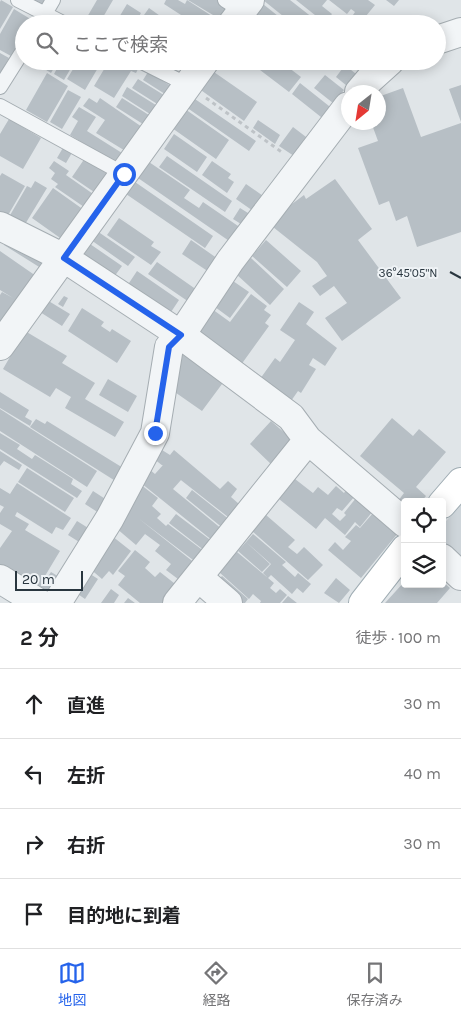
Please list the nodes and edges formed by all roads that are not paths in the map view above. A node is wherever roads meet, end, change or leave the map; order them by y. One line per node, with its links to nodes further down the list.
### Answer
1 (18, 0): 3 (lane)
2 (53, 0): 4 (lane)
3 (37, 15)
4 (44, 15)
5 (461, 32): 6 (street)
6 (446, 37)
7 (15, 63): 13 (lane)
8 (158, 70): 11 (lane)
9 (199, 70): 11 (street)
10 (380, 70): 12 (street)
11 (188, 85): 16 (street)
12 (365, 85)
13 (0, 87)
14 (0, 106): 16 (lane)
15 (341, 115): 19 (street)
16 (124, 174): 18 (street)
17 (0, 226): 18 (street)
18 (64, 258): 19 (street); 20 (street)
19 (181, 335): 21 (street); 31 (street)
20 (0, 346)
21 (308, 440): 24 (street); 28 (street)
22 (461, 482): 23 (main road)
23 (446, 499)
24 (401, 520)
25 (401, 554): 34 (main road)
26 (446, 562): 27 (street)
27 (461, 576)
28 (198, 577): 32 (street); 33 (street)
29 (0, 579): 30 (street)
30 (39, 603)
31 (57, 603)
32 (177, 603)
33 (228, 603)
34 (363, 603)

